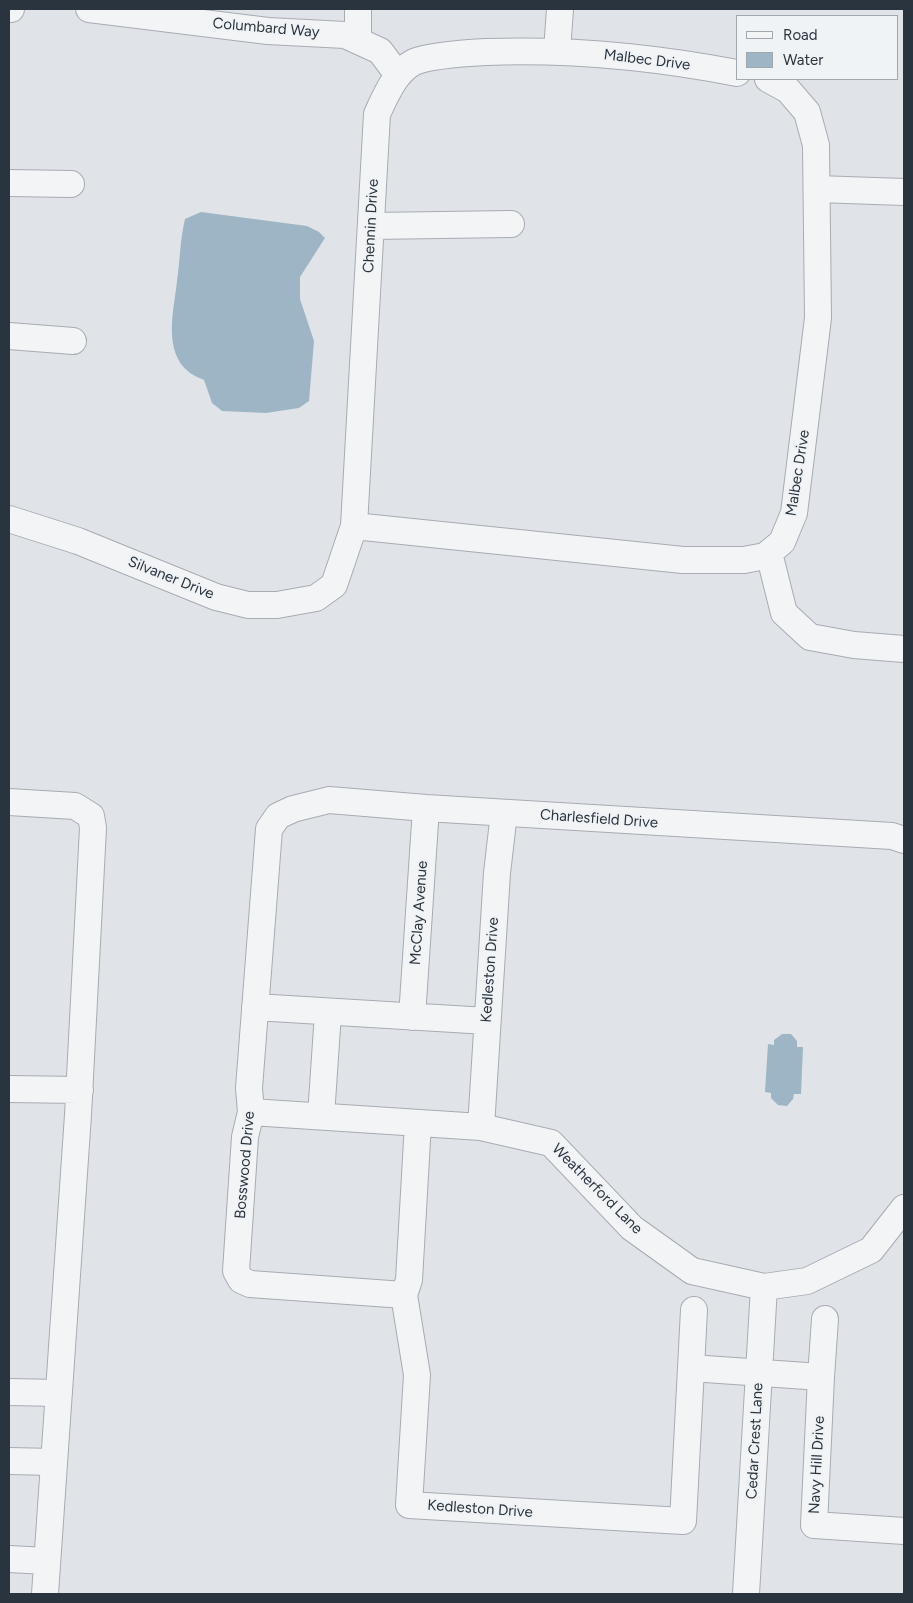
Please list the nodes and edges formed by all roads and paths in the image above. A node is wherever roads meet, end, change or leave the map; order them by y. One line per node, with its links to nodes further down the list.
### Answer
1 (89, 9): 4 (street, Columbard Way)
2 (358, 9): 4 (street)
3 (560, 9): 5 (street)
4 (358, 41): 7 (street, Columbard Way)
5 (557, 51): 6 (street, Malbec Drive); 7 (street, Chennin Drive)
6 (736, 73)
7 (398, 75): 14 (street, Chennin Drive)
8 (770, 80): 11 (street, Malbec Drive)
9 (9, 183): 10 (street)
10 (70, 184)
11 (817, 189): 12 (street); 19 (street, Malbec Drive)
12 (904, 192)
13 (511, 224): 14 (street)
14 (371, 226): 18 (street, Chennin Drive)
15 (9, 336): 16 (street)
16 (73, 341)
17 (9, 519): 20 (street, Silvaner Drive)
18 (354, 526): 19 (street); 20 (street, Chennin Drive)
19 (769, 553): 21 (street)
20 (334, 584)
21 (904, 649)
22 (9, 802): 32 (street)
23 (426, 808): 24 (street, Charlesfield Drive); 25 (street, Charlesfield Drive); 29 (street, McClay Avenue)
24 (293, 809): 27 (street, Bosswood Drive)
25 (504, 813): 26 (street, Charlesfield Drive); 30 (street, Kedleston Drive)
26 (904, 840)
27 (255, 1007): 28 (street); 33 (street, Bosswood Drive)
28 (328, 1013): 29 (street); 34 (street)
29 (412, 1017): 30 (street)
30 (487, 1021): 36 (street, Kedleston Drive)
31 (9, 1089): 32 (street)
32 (80, 1090): 46 (street)
33 (251, 1112): 34 (street, Weatherford Lane); 39 (street, Bosswood Drive)
34 (321, 1116): 35 (street, Weatherford Lane)
35 (418, 1123): 36 (street, Weatherford Lane); 39 (street, Kedleston Drive)
36 (481, 1127): 38 (street, Weatherford Lane)
37 (904, 1208): 38 (street, Weatherford Lane)
38 (764, 1287): 43 (street, Cedar Crest Lane)
39 (404, 1295): 42 (street, Kedleston Drive)
40 (694, 1310): 42 (street)
41 (825, 1319): 44 (street)
42 (691, 1368): 43 (street)
43 (759, 1374): 44 (street); 53 (street, Cedar Crest Lane)
44 (821, 1377): 49 (street, Navy Hill Drive)
45 (9, 1392): 46 (street)
46 (59, 1393): 48 (street)
47 (9, 1461): 48 (street)
48 (54, 1462): 51 (street)
49 (904, 1531)
50 (9, 1559): 51 (street)
51 (47, 1561): 52 (street)
52 (45, 1594)
53 (746, 1594)

